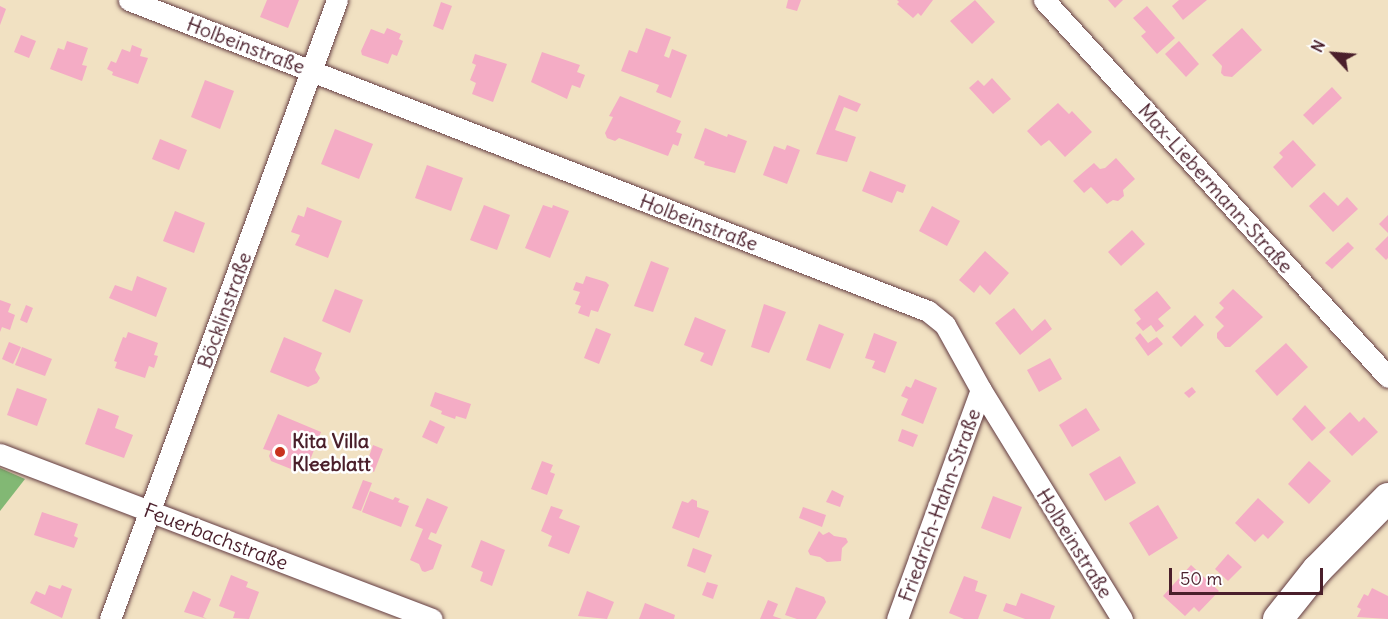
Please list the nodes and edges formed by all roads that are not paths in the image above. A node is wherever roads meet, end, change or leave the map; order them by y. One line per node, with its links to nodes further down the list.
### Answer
1 (129, 0): 4 (street, Holbeinstraße)
2 (337, 0): 4 (street, Böcklinstraße)
3 (1044, 0): 5 (street, Max-Liebermann-Straße)
4 (310, 70): 6 (street, Holbeinstraße); 9 (street, Böcklinstraße)
5 (1388, 377)
6 (981, 390): 12 (street, Friedrich-Hahn-Straße); 13 (street, Holbeinstraße)
7 (0, 454): 9 (street, Feuerbachstraße)
8 (1388, 498): 14 (street)
9 (151, 511): 10 (street, Böcklinstraße); 11 (street, Feuerbachstraße)
10 (110, 619)
11 (431, 619)
12 (897, 619)
13 (1122, 619)
14 (1278, 619)

